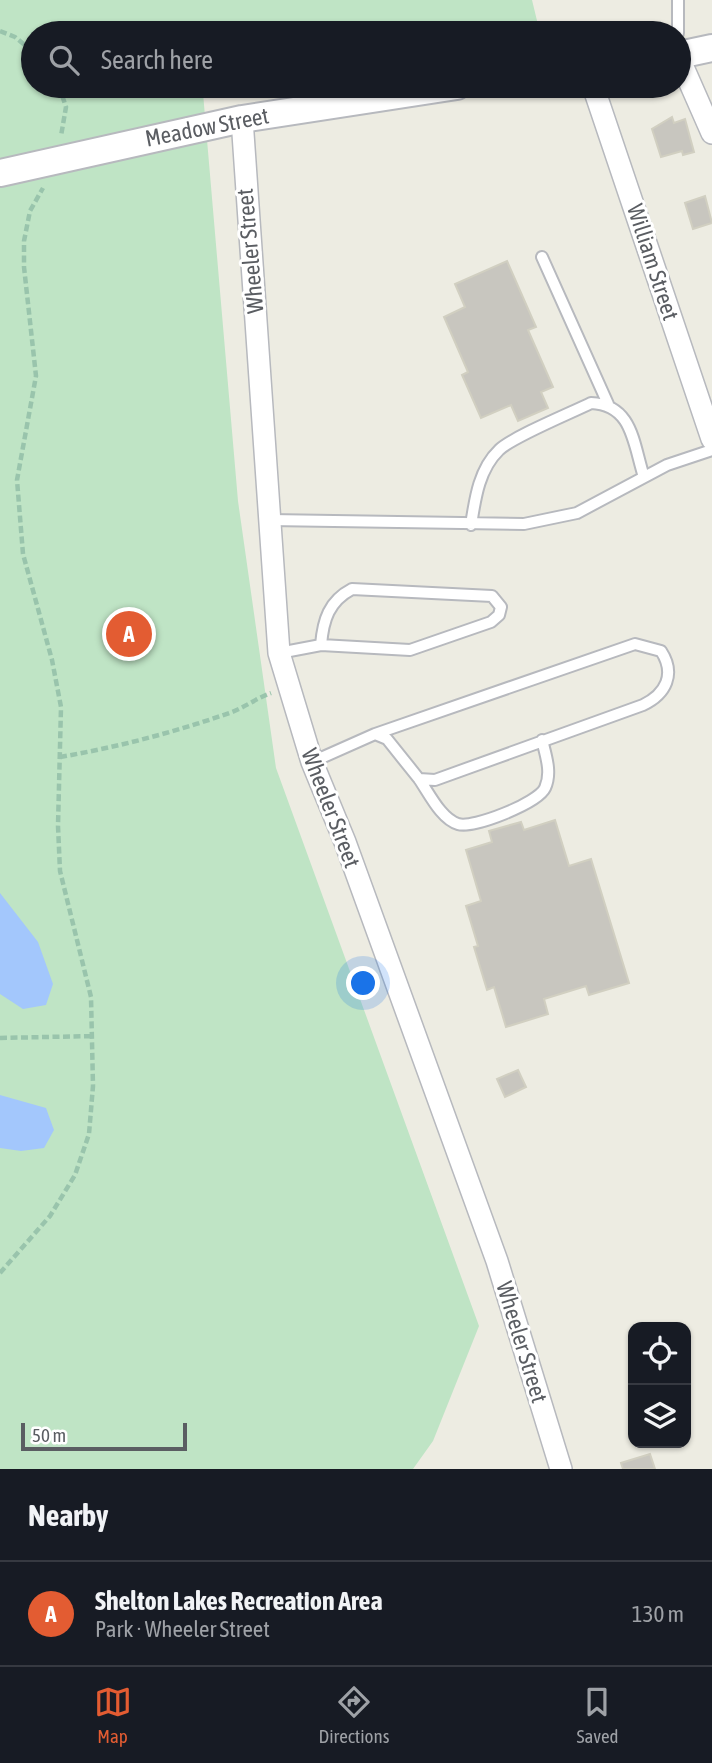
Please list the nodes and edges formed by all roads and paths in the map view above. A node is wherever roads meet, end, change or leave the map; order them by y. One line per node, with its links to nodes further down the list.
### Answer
1 (678, 0): 2 (lane)
2 (678, 21)
3 (0, 31): 4 (path)
4 (21, 42)
5 (712, 48): 6 (street)
6 (691, 54)
7 (691, 85): 13 (street)
8 (63, 98): 12 (path)
9 (379, 98): 11 (street, Meadow Street)
10 (597, 98): 18 (street, William Street)
11 (242, 119): 14 (street, Meadow Street); 21 (street, Wheeler Street)
12 (62, 132)
13 (712, 133)
14 (0, 173)
15 (45, 183): 28 (path)
16 (542, 257): 17 (lane)
17 (608, 404): 20 (lane); 22 (lane)
18 (712, 439)
19 (712, 450): 20 (lane)
20 (643, 477): 22 (lane)
21 (270, 520): 22 (lane); 24 (street, Wheeler Street)
22 (471, 525)
23 (321, 645): 23 (lane); 24 (lane)
24 (279, 653): 25 (street, Wheeler Street)
25 (288, 686): 28 (path); 29 (street, Wheeler Street)
26 (375, 734): 27 (lane); 29 (lane); 30 (lane)
27 (542, 740): 30 (lane); 30 (lane)
28 (60, 757): 31 (path)
29 (312, 762): 34 (street, Wheeler Street)
30 (419, 779)
31 (93, 1036): 32 (path); 33 (path)
32 (0, 1038)
33 (0, 1273)
34 (561, 1469)

